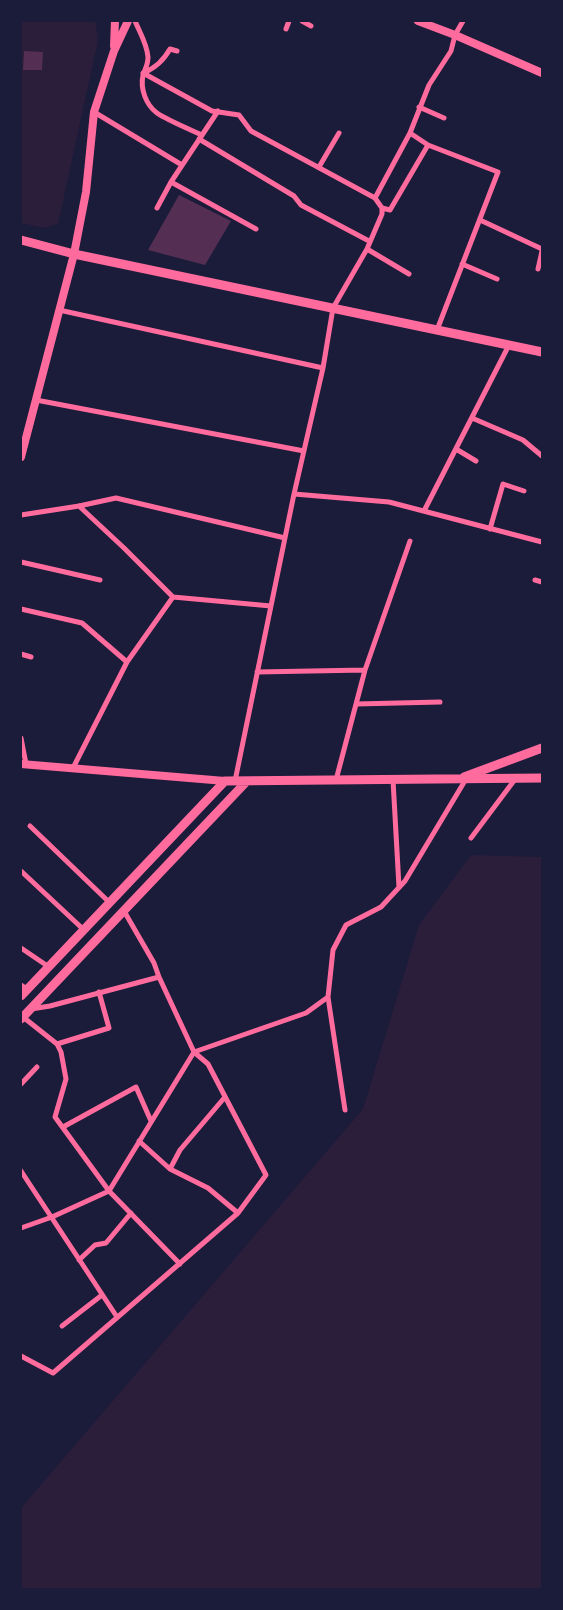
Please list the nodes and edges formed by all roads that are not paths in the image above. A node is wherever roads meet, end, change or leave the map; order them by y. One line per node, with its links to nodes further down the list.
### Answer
1 (115, 21): 11 (street)
2 (128, 21): 11 (street)
3 (135, 21): 13 (street)
4 (290, 21): 9 (street)
5 (302, 21): 8 (street)
6 (418, 21): 10 (street)
7 (462, 21): 10 (street)
8 (311, 26)
9 (286, 29)
10 (456, 35): 14 (street); 15 (street)
11 (114, 51): 16 (street)
12 (176, 51): 13 (street)
13 (143, 73): 17 (street); 21 (street)
14 (542, 73)
15 (419, 107): 18 (street); 20 (street)
16 (94, 112): 23 (street); 35 (street)
17 (218, 112): 21 (street); 24 (street)
18 (444, 118)
19 (339, 133): 24 (street)
20 (410, 133): 22 (street); 26 (street)
21 (201, 137): 23 (street); 32 (street)
22 (428, 145): 28 (street); 29 (street)
23 (182, 165): 25 (street)
24 (318, 167): 26 (street)
25 (172, 182): 27 (street); 30 (street)
26 (375, 198): 28 (street)
27 (157, 208)
28 (382, 208): 32 (street)
29 (480, 220): 34 (street); 36 (street)
30 (256, 228)
31 (21, 240): 35 (main road)
32 (370, 241): 33 (street)
33 (367, 249): 38 (street); 40 (street)
34 (542, 250): 37 (street)
35 (74, 254): 40 (main road); 41 (street)
36 (462, 264): 39 (street); 42 (street)
37 (538, 269)
38 (409, 274)
39 (497, 279)
40 (333, 308): 42 (main road); 45 (street)
41 (60, 310): 45 (street); 46 (street)
42 (437, 330): 43 (main road)
43 (509, 345): 44 (main road); 47 (street)
44 (542, 352)
45 (323, 368): 49 (street)
46 (36, 400): 49 (street); 51 (street)
47 (472, 418): 48 (street); 50 (street)
48 (456, 449): 52 (street); 56 (street)
49 (304, 451): 54 (street)
50 (542, 456)
51 (21, 457)
52 (476, 461)
53 (524, 491): 58 (street)
54 (294, 494): 56 (street); 59 (street)
55 (79, 506): 57 (street); 59 (street); 66 (street)
56 (424, 511): 58 (street)
57 (21, 515)
58 (490, 529): 61 (street)
59 (285, 538): 67 (street)
60 (410, 541): 72 (street)
61 (542, 542)
62 (21, 562): 63 (street)
63 (100, 580)
64 (534, 580): 65 (street)
65 (542, 582)
66 (173, 597): 67 (street); 71 (street)
67 (271, 606): 73 (street)
68 (21, 609): 71 (street)
69 (21, 654): 70 (street)
70 (31, 657)
71 (127, 662): 79 (street)
72 (365, 670): 73 (street); 75 (street)
73 (257, 672): 86 (street)
74 (440, 702): 75 (street)
75 (356, 704): 83 (street)
76 (21, 738): 78 (street)
77 (542, 748): 82 (main road)
78 (24, 764): 79 (street)
79 (73, 768): 85 (street)
80 (516, 778): 81 (main road); 82 (main road); 89 (street)
81 (542, 778)
82 (461, 779): 84 (main road); 91 (street)
83 (336, 780): 84 (main road); 87 (main road)
84 (393, 780): 91 (street)
85 (225, 781): 86 (main road); 92 (main road)
86 (235, 781): 87 (main road)
87 (246, 781): 93 (main road)
88 (30, 826): 92 (street)
89 (471, 838)
90 (21, 871): 94 (street)
91 (399, 887): 100 (street)
92 (110, 903): 94 (main road)
93 (124, 910): 97 (street); 101 (main road)
94 (84, 930): 96 (main road)
95 (21, 948): 96 (street)
96 (49, 967): 98 (main road)
97 (159, 977): 99 (street); 104 (street)
98 (23, 990)
99 (99, 992): 101 (street); 103 (street)
100 (328, 997): 104 (street); 108 (street)
101 (30, 1009): 102 (main road)
102 (22, 1018): 103 (street)
103 (57, 1044): 110 (street)
104 (194, 1052): 107 (street); 109 (street)
105 (37, 1067): 106 (street)
106 (21, 1084)
107 (225, 1096): 112 (street); 116 (street)
108 (345, 1110)
109 (151, 1121): 110 (street); 111 (street)
110 (63, 1127): 114 (street)
111 (139, 1141): 112 (street); 114 (street)
112 (170, 1169): 116 (street)
113 (21, 1171): 117 (street)
114 (109, 1191): 115 (street); 117 (street)
115 (131, 1213): 119 (street); 120 (street)
116 (238, 1213): 120 (street)
117 (52, 1218): 118 (street); 119 (street)
118 (21, 1228)
119 (79, 1260): 121 (street)
120 (180, 1264): 122 (street)
121 (102, 1294): 122 (street); 123 (street)
122 (117, 1317): 124 (street)
123 (62, 1326)
124 (21, 1356)

